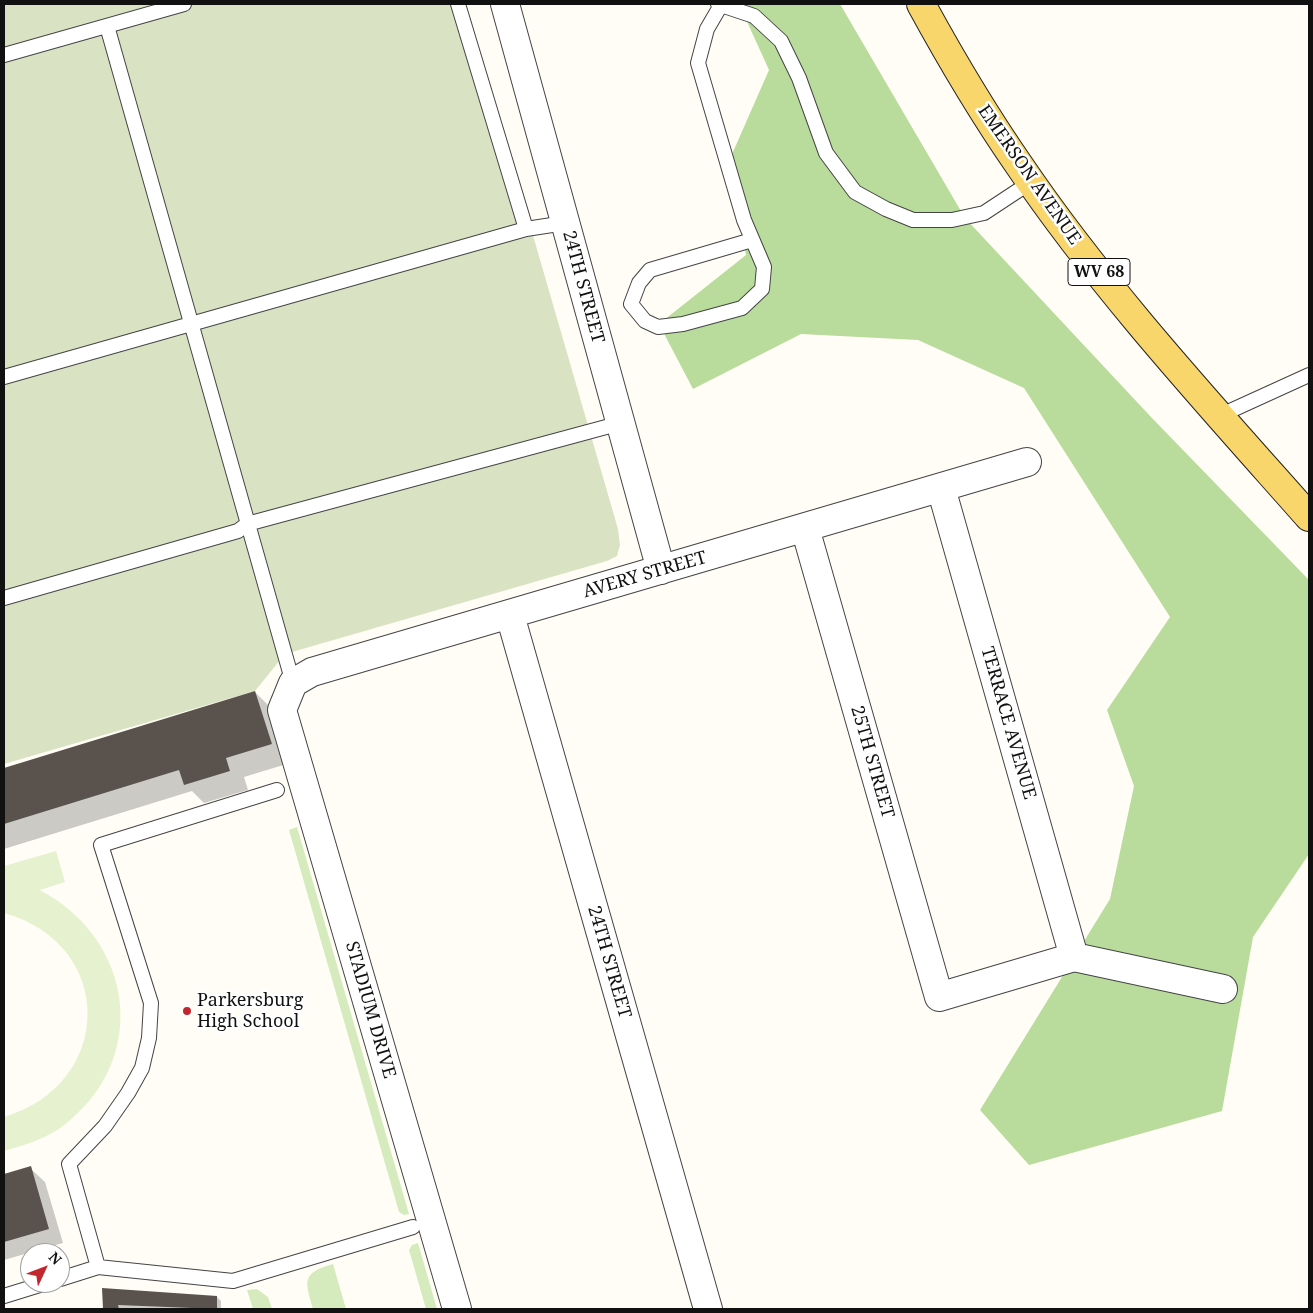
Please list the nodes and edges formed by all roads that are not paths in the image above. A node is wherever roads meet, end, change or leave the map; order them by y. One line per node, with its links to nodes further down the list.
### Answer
1 (184, 4): 6 (lane)
2 (458, 4): 10 (lane)
3 (505, 4): 9 (street, 24TH STREET)
4 (720, 4): 8 (lane); 11 (lane)
5 (921, 4): 8 (main road, EMERSON AVENUE / WV 68)
6 (107, 26): 7 (lane); 12 (lane)
7 (4, 55)
8 (1031, 182): 15 (main road, EMERSON AVENUE / WV 68)
9 (565, 223): 10 (lane); 16 (street, 24TH STREET)
10 (526, 229): 12 (lane)
11 (752, 240): 11 (lane)
12 (190, 325): 14 (lane); 20 (lane)
13 (1309, 374): 15 (lane)
14 (4, 377)
15 (1220, 416): 19 (main road, EMERSON AVENUE / WV 68)
16 (621, 423): 20 (lane); 22 (street, 24TH STREET)
17 (1027, 462): 18 (street, AVERY STREET)
18 (941, 488): 21 (street, AVERY STREET); 27 (street, TERRACE AVENUE)
19 (1309, 517)
20 (247, 524): 23 (lane); 25 (lane)
21 (805, 528): 22 (street, AVERY STREET); 27 (street, 25TH STREET)
22 (661, 570): 24 (street, AVERY STREET)
23 (4, 598)
24 (510, 615): 25 (street, AVERY STREET); 35 (street, 24TH STREET)
25 (293, 682): 34 (street, STADIUM DRIVE)
26 (277, 790): 30 (lane)
27 (1074, 958): 28 (street)
28 (1223, 989)
29 (413, 1227): 30 (lane)
30 (98, 1267): 31 (lane)
31 (70, 1276)
32 (20, 1291): 33 (lane)
33 (4, 1296)
34 (457, 1309)
35 (708, 1309)

